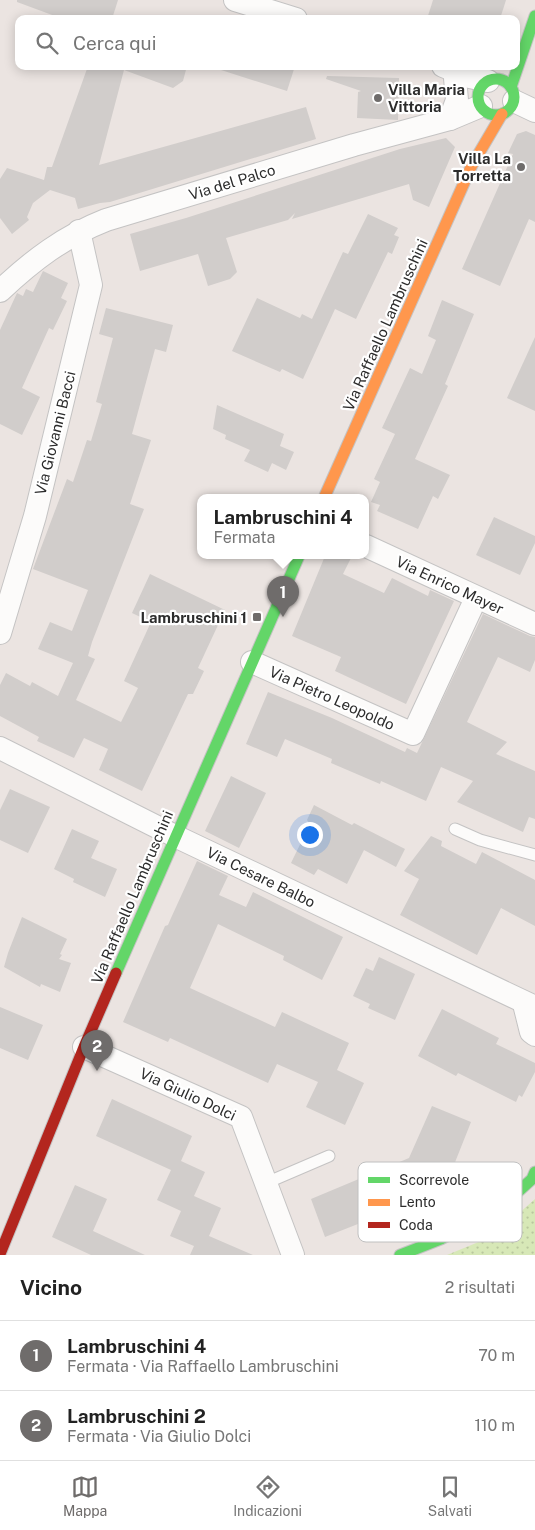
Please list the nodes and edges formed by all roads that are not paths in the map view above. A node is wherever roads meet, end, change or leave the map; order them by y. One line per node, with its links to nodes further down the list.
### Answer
1 (239, 1): 2 (street)
2 (284, 10)
3 (535, 16): 4 (main road)
4 (529, 32): 5 (main road); 6 (main road)
5 (520, 44)
6 (520, 48)
7 (508, 70): 9 (main road)
8 (449, 71): 9 (street); 11 (street)
9 (493, 98): 10 (street); 11 (street, Via del Palco); 12 (main road); 12 (main road)
10 (535, 111)
11 (450, 119): 13 (street, Via del Palco)
12 (472, 165): 15 (main road, Via Raffaello Lambruschini)
13 (79, 231): 14 (street, Via del Palco); 20 (street, Via Giovanni Bacci)
14 (0, 291)
15 (326, 494)
16 (369, 547): 18 (street, Via Enrico Mayer)
17 (298, 559): 21 (main road, Via Raffaello Lambruschini)
18 (476, 598): 19 (street, Via Enrico Mayer); 21 (street, Via Pietro Leopoldo)
19 (535, 624)
20 (0, 633)
21 (252, 662): 24 (main road, Via Raffaello Lambruschini)
22 (0, 748): 24 (street, Via Cesare Balbo)
23 (455, 829): 25 (lane)
24 (175, 836): 26 (street, Via Cesare Balbo); 28 (main road, Via Raffaello Lambruschini)
25 (535, 855)
26 (530, 1005): 27 (street, Via Cesare Balbo)
27 (535, 1035)
28 (84, 1047): 31 (street, Via Giulio Dolci); 34 (main road, Via Raffaello Lambruschini)
29 (329, 1156): 31 (lane)
30 (535, 1172): 32 (main road)
31 (266, 1182): 35 (street, Via Giulio Dolci)
32 (522, 1187)
33 (432, 1242): 36 (main road)
34 (0, 1254)
35 (294, 1255)
36 (400, 1255)

